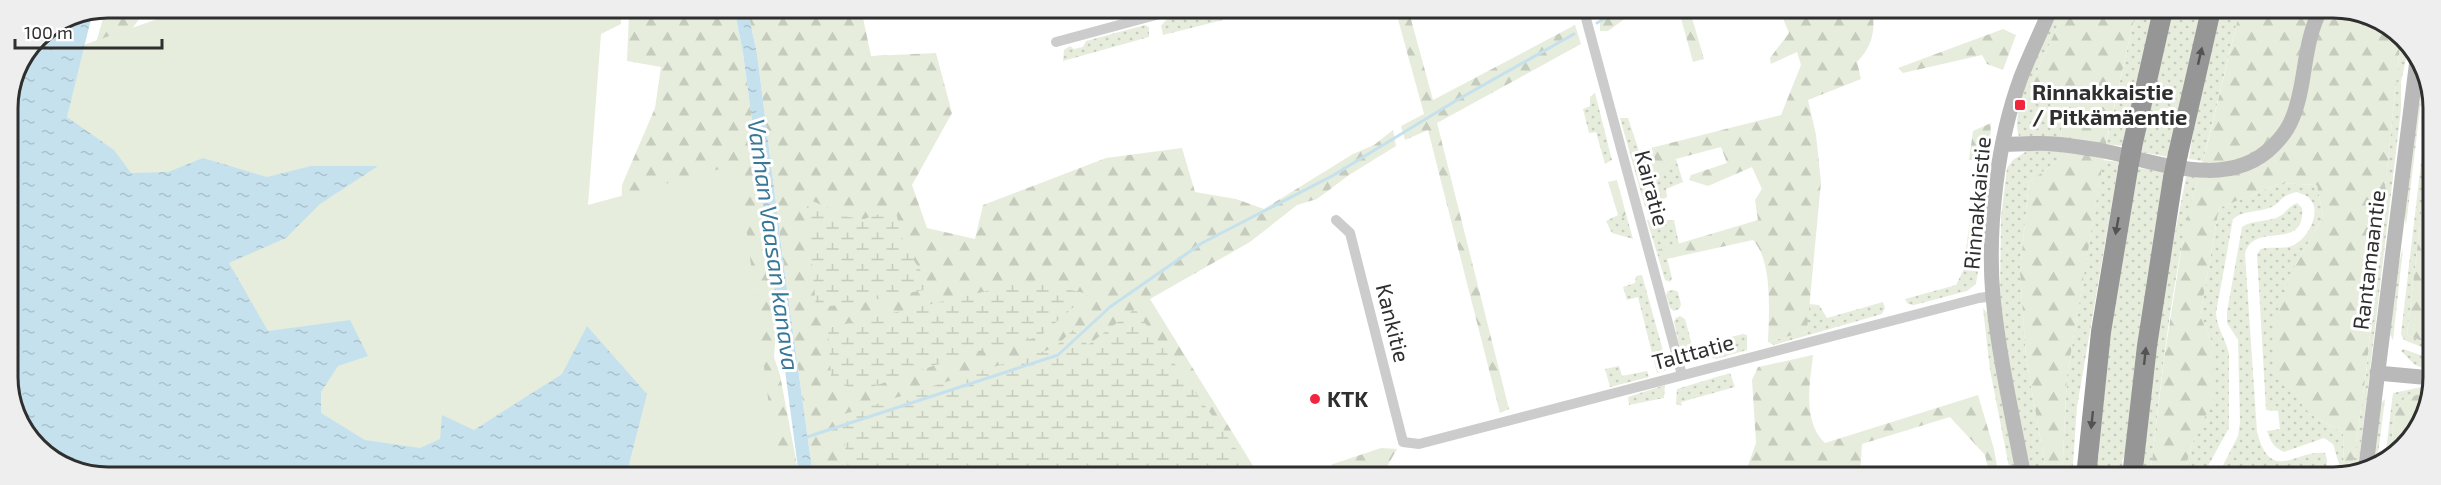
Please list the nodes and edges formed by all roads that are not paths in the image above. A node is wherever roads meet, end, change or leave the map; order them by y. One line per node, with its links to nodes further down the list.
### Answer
1 (1145, 18): 7 (street)
2 (1586, 18): 13 (street, Kairatie)
3 (2047, 18): 9 (street, Rinnakkaistie)
4 (2161, 18): 18 (highway, one-way to 18, bridge)
5 (2209, 18): 19 (highway, one-way to 5, bridge)
6 (2316, 18): 9 (street)
7 (1056, 42)
8 (2415, 70): 12 (street, Rantamaantie)
9 (2004, 144): 11 (street, Rinnakkaistie)
10 (1336, 220): 15 (street, Kankitie)
11 (1993, 296): 13 (street, Talttatie); 17 (street, Rinnakkaistie)
12 (2377, 373): 14 (street); 16 (street, Rantamaantie)
13 (1682, 375): 15 (street, Talttatie)
14 (2423, 377)
15 (1403, 442)
16 (2367, 460)
17 (2022, 467)
18 (2087, 467)
19 (2133, 467)

